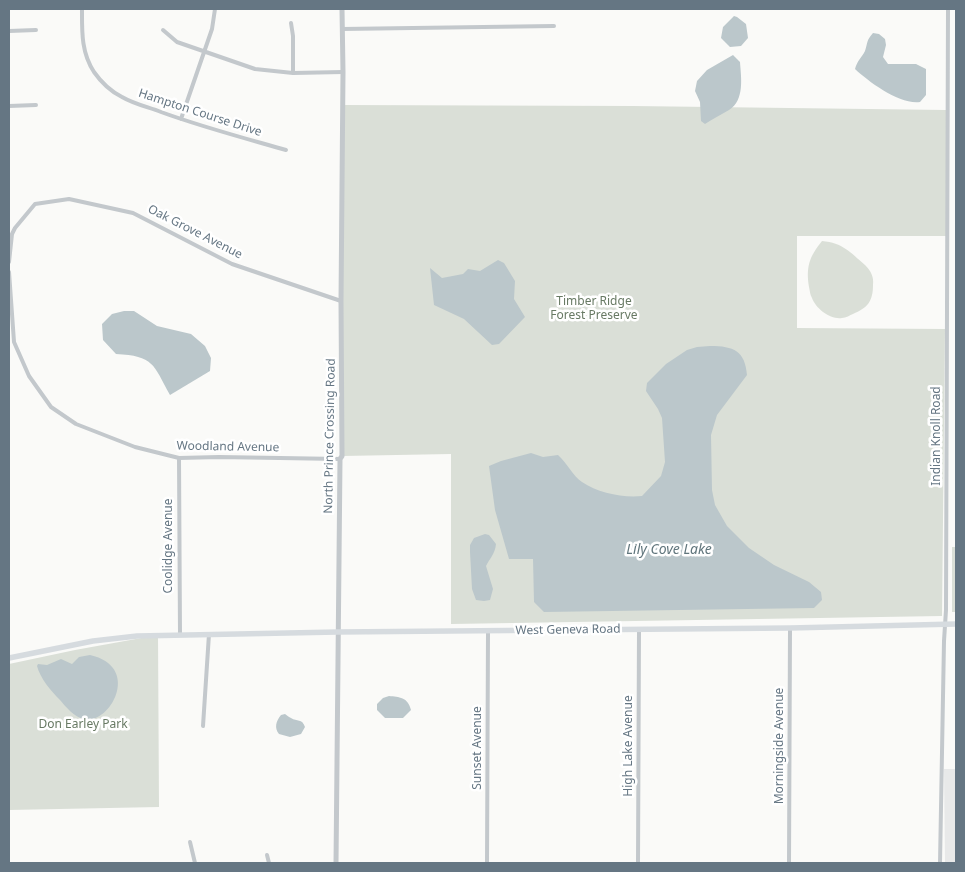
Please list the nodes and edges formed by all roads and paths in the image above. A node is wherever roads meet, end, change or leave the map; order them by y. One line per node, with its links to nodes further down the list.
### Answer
1 (82, 9): 16 (street, Hampton Course Drive)
2 (216, 9): 11 (street)
3 (342, 9): 7 (street, North Prince Crossing Road)
4 (948, 9): 24 (street, Indian Knoll Road)
5 (291, 23): 13 (street)
6 (554, 26): 7 (street)
7 (342, 29): 12 (street, North Prince Crossing Road)
8 (36, 30): 10 (street)
9 (163, 30): 11 (street)
10 (9, 31)
11 (204, 52): 13 (street); 16 (street)
12 (343, 72): 13 (street); 20 (street, North Prince Crossing Road)
13 (293, 73)
14 (36, 105): 15 (street)
15 (9, 106)
16 (181, 119): 17 (street, Hampton Course Drive)
17 (286, 150)
18 (9, 262): 20 (street, Oak Grove Avenue)
19 (9, 272): 21 (street, Woodland Avenue)
20 (341, 301): 23 (street, North Prince Crossing Road)
21 (11, 342): 22 (street, Woodland Avenue)
22 (179, 458): 23 (street, Woodland Avenue); 30 (street, Coolidge Avenue)
23 (340, 459): 28 (street, North Prince Crossing Road)
24 (945, 624): 25 (main road, West Geneva Road); 26 (main road, West Geneva Road); 42 (street, Indian Knoll Road)
25 (956, 624)
26 (790, 628): 27 (main road, West Geneva Road); 41 (street, Morningside Avenue)
27 (640, 629): 29 (main road, West Geneva Road); 40 (street, High Lake Avenue)
28 (338, 632): 29 (main road, West Geneva Road); 31 (main road, West Geneva Road); 38 (street, North Prince Crossing Road)
29 (488, 632): 39 (street, Sunset Avenue)
30 (180, 634): 31 (main road, West Geneva Road); 32 (main road, West Geneva Road)
31 (209, 634): 33 (street)
32 (9, 658)
33 (203, 726)
34 (190, 842): 36 (street)
35 (267, 855): 37 (street)
36 (195, 863)
37 (269, 863)
38 (336, 863)
39 (487, 863)
40 (638, 863)
41 (789, 863)
42 (940, 863)

